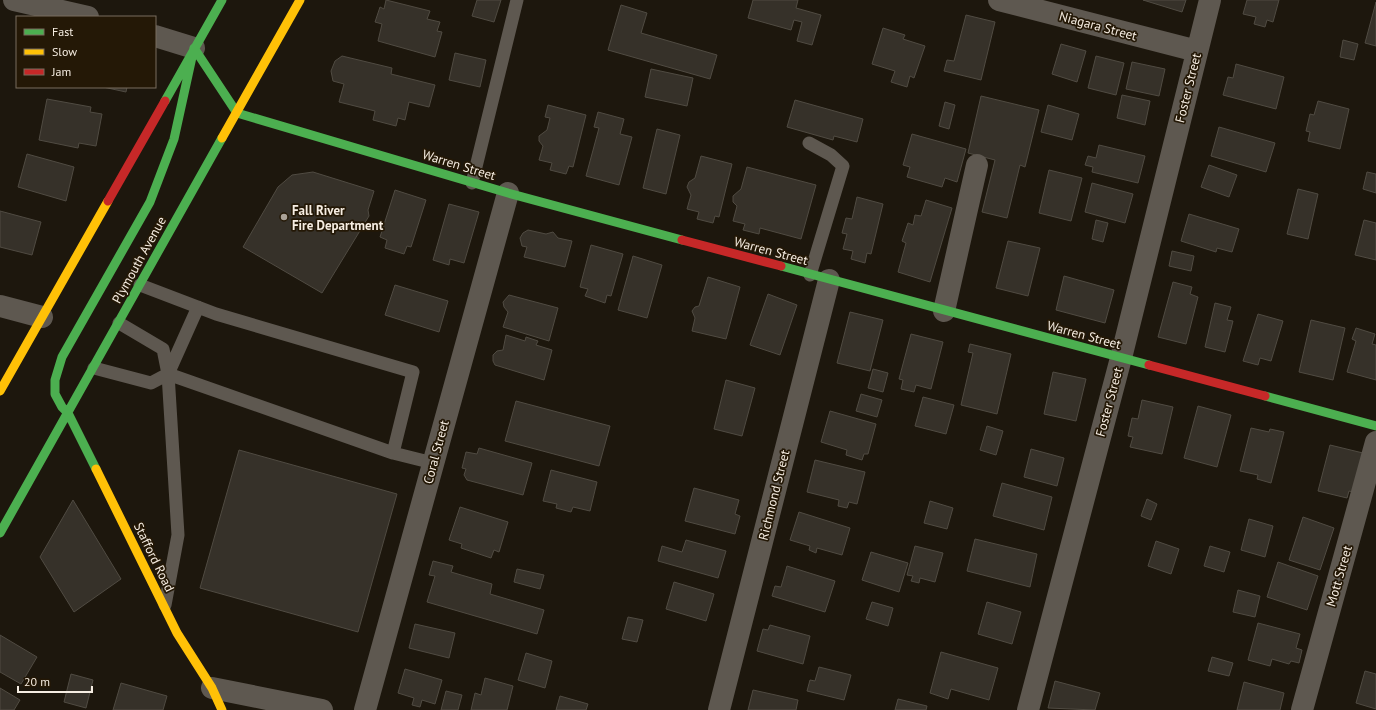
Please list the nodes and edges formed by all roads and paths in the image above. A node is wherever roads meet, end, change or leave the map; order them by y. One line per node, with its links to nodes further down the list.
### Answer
1 (14, 0): 7 (street)
2 (222, 0): 9 (main road)
3 (300, 0): 11 (main road, Plymouth Avenue)
4 (517, 0): 14 (lane)
5 (999, 0): 10 (street, Niagara Street)
6 (1210, 0): 10 (street, Foster Street)
7 (84, 16)
8 (156, 36): 9 (street)
9 (194, 48): 11 (main road); 21 (main road); 27 (main road, Stafford Road)
10 (1197, 52): 23 (street, Foster Street)
11 (237, 113): 14 (main road, Warren Street); 17 (main road, Plymouth Avenue)
12 (808, 143): 16 (lane)
13 (978, 165): 20 (street)
14 (472, 182): 15 (main road, Warren Street)
15 (508, 193): 16 (main road, Warren Street); 31 (street, Coral Street)
16 (820, 277): 20 (main road, Warren Street); 38 (street, Richmond Street)
17 (140, 285): 19 (lane); 22 (main road, Plymouth Avenue)
18 (0, 306): 21 (street)
19 (198, 307): 25 (lane); 30 (lane)
20 (944, 311): 23 (main road, Warren Street)
21 (42, 317): 26 (main road)
22 (119, 323): 24 (main road, Plymouth Avenue); 25 (lane)
23 (1121, 358): 28 (main road, Warren Street); 39 (street, Foster Street)
24 (94, 368): 25 (lane); 27 (main road, Plymouth Avenue)
25 (168, 374): 30 (lane); 33 (lane)
26 (0, 391)
27 (68, 413): 32 (main road, Plymouth Avenue); 33 (main road, Stafford Road)
28 (1376, 426)
29 (1376, 442): 40 (street, Mott Street)
30 (393, 453): 31 (lane)
31 (433, 464): 37 (street, Coral Street)
32 (0, 533)
33 (164, 607): 34 (main road, Stafford Road)
34 (212, 688): 35 (main road, Stafford Road); 36 (street)
35 (222, 710)
36 (322, 710)
37 (365, 710)
38 (719, 710)
39 (1028, 710)
40 (1302, 710)

